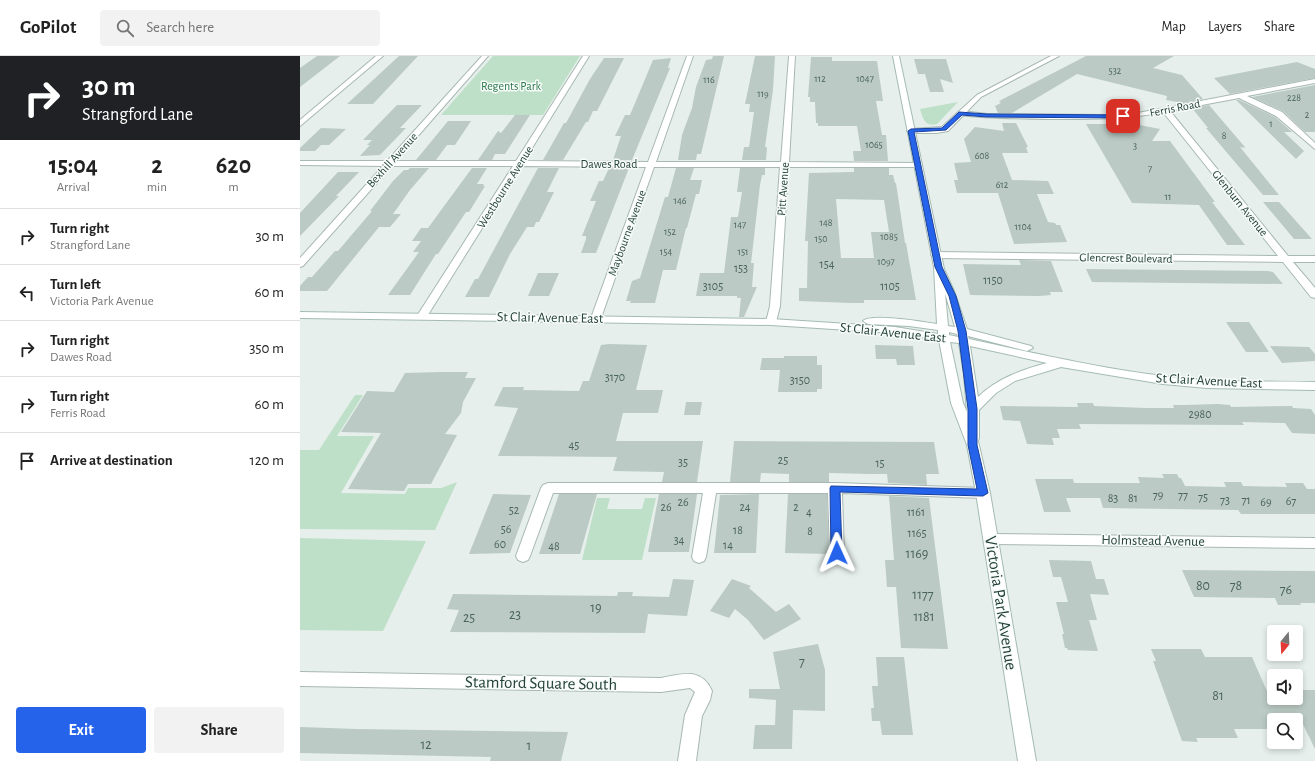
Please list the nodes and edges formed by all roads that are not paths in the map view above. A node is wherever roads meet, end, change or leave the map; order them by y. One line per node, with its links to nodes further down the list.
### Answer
1 (380, 56): 12 (street)
2 (486, 56): 16 (street, Bexhill Avenue)
3 (586, 56): 17 (street, Westbourne Avenue)
4 (690, 56): 18 (street, Maybourne Avenue)
5 (792, 56): 19 (street, Pitt Avenue)
6 (896, 56): 13 (street, Victoria Park Avenue)
7 (1056, 56): 11 (street)
8 (1315, 81): 9 (street, Ferris Road)
9 (1239, 95): 10 (street, Ferris Road); 14 (street)
10 (1165, 110): 11 (street, Ferris Road); 22 (street, Glenburn Avenue)
11 (961, 113): 13 (street)
12 (300, 124)
13 (911, 131): 20 (street, Victoria Park Avenue)
14 (1315, 147)
15 (300, 163): 16 (street, Dawes Road)
16 (389, 163): 17 (street, Dawes Road); 24 (street, Bexhill Avenue)
17 (520, 163): 18 (street, Dawes Road); 28 (street, Westbourne Avenue)
18 (652, 164): 19 (street, Dawes Road); 29 (street, Maybourne Avenue)
19 (784, 164): 20 (street, Dawes Road); 30 (street, Pitt Avenue)
20 (918, 165): 21 (street, Victoria Park Avenue)
21 (936, 255): 22 (street, Glencrest Boulevard); 25 (street, Victoria Park Avenue)
22 (1286, 259): 23 (street, Glencrest Boulevard); 26 (street, Glenburn Avenue)
23 (1315, 259)
24 (300, 264)
25 (939, 267): 31 (street, Victoria Park Avenue); 32 (street, Victoria Park Avenue)
26 (1315, 295)
27 (300, 315): 28 (street, St Clair Avenue East)
28 (422, 316): 29 (street, St Clair Avenue East)
29 (596, 318): 30 (street, St Clair Avenue East)
30 (771, 322): 31 (street, St Clair Avenue East)
31 (943, 332): 32 (street, St Clair Avenue East); 37 (street, Victoria Park Avenue)
32 (963, 336): 33 (street, St Clair Avenue East); 34 (street, St Clair Avenue East); 36 (street, Victoria Park Avenue)
33 (1060, 363): 34 (street, St Clair Avenue East); 36 (street)
34 (1080, 366): 35 (street, St Clair Avenue East)
35 (1315, 386)
36 (973, 409): 37 (street, Victoria Park Avenue)
37 (972, 445): 40 (street, Victoria Park Avenue)
38 (710, 488): 39 (street); 44 (street); 45 (street)
39 (835, 488): 40 (street); 43 (street)
40 (983, 493): 41 (street, Victoria Park Avenue)
41 (991, 539): 42 (street, Holmstead Avenue); 48 (street, Victoria Park Avenue)
42 (1315, 543)
43 (837, 553)
44 (523, 556)
45 (699, 557)
46 (300, 679): 47 (street, Stamford Square South)
47 (687, 761)
48 (1027, 761)

